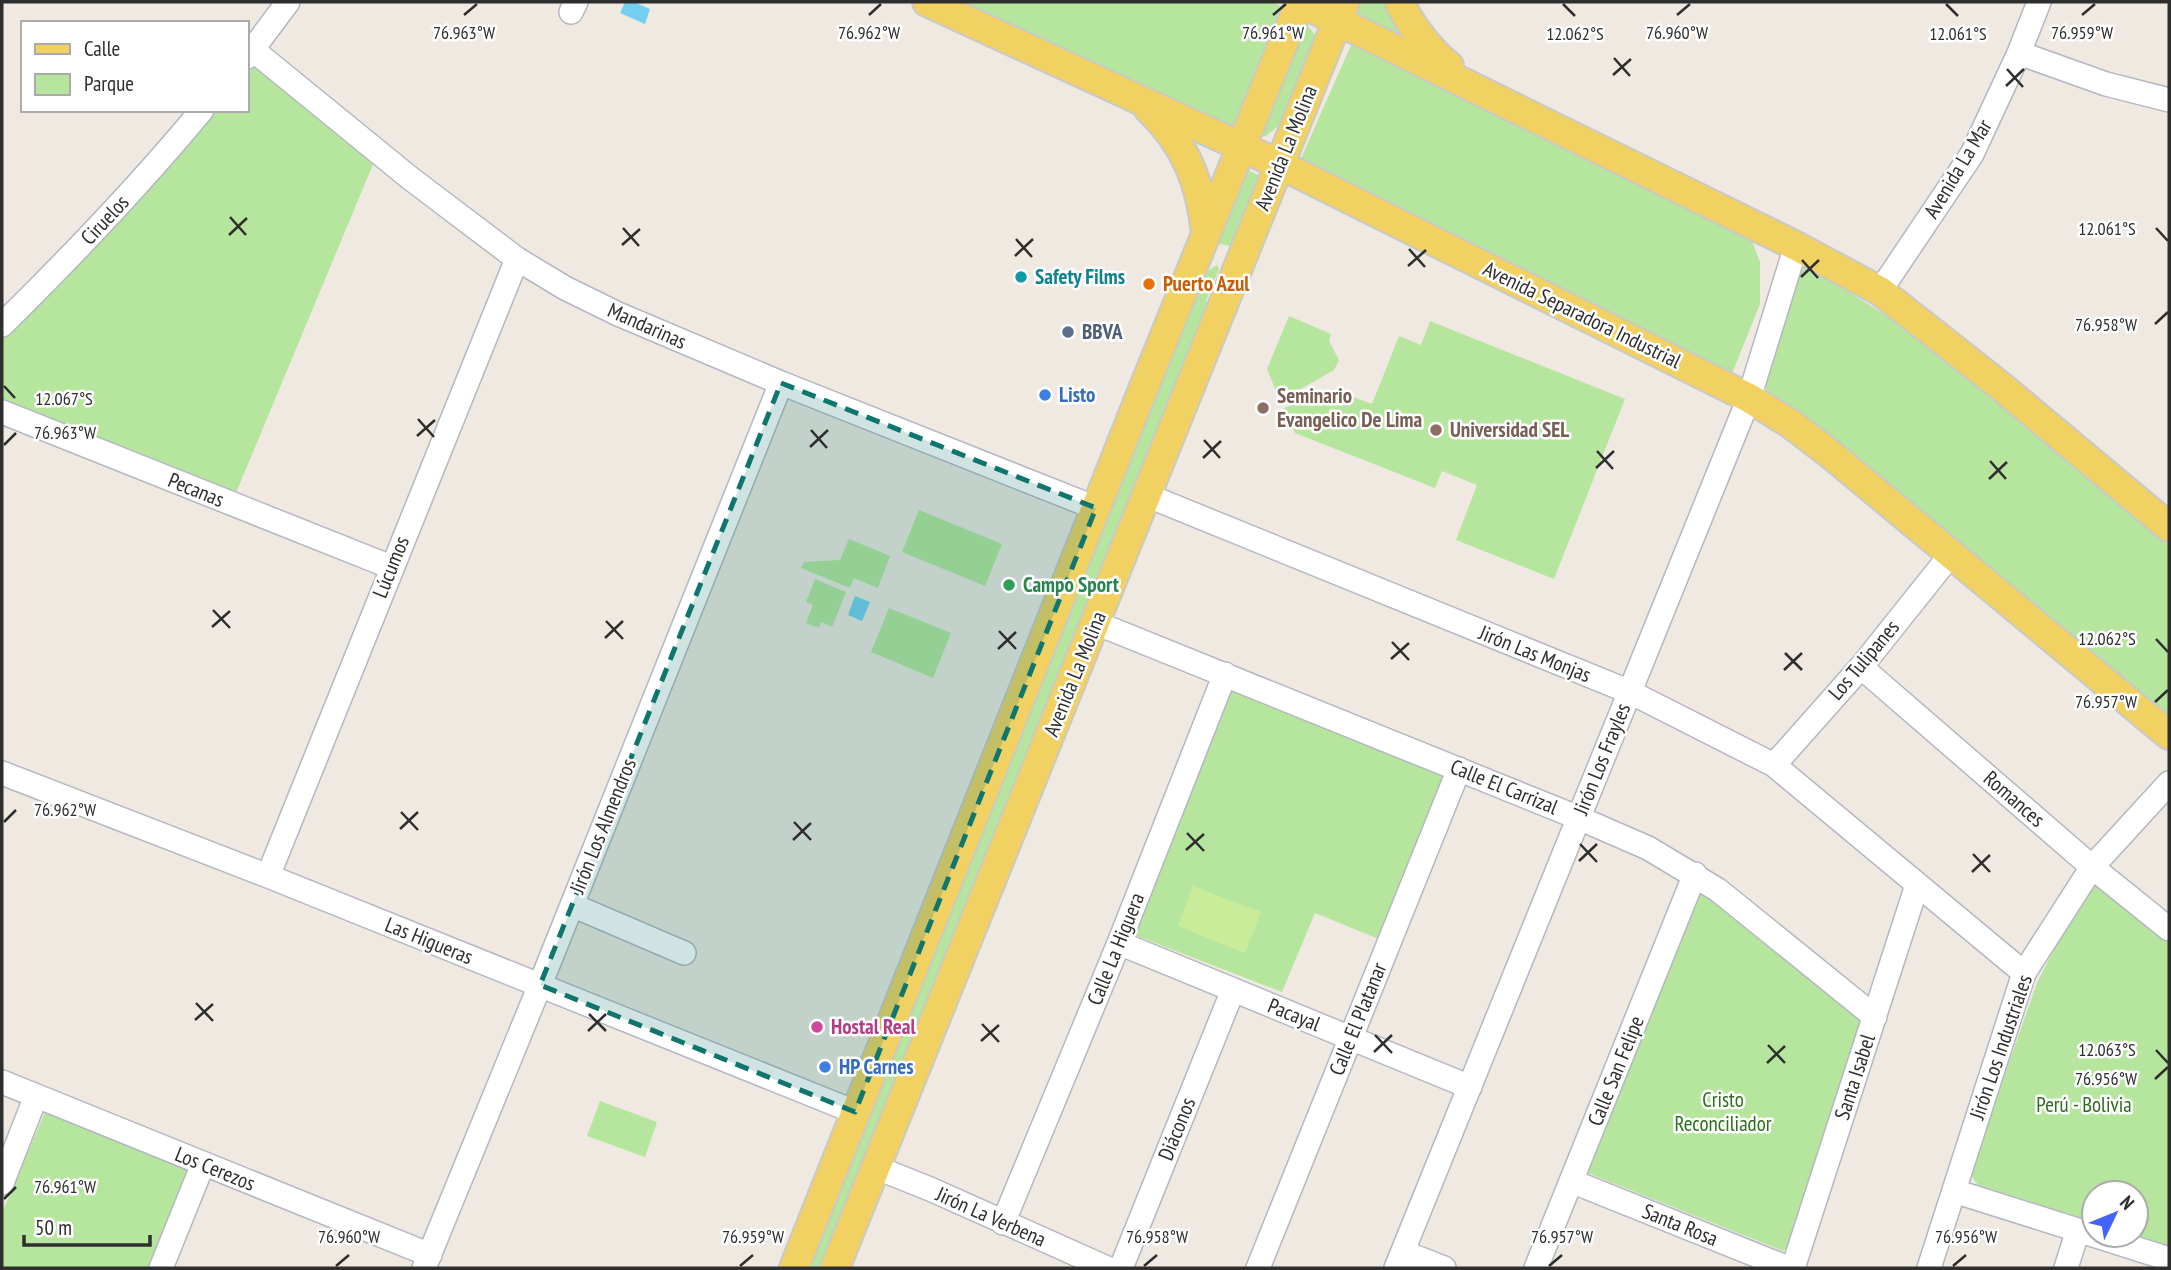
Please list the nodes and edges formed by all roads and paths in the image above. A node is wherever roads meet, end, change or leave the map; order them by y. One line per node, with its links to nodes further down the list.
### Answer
1 (288, 2): 8 (street)
2 (927, 2): 11 (main road, Avenida Separadora Industrial)
3 (1300, 2): 6 (main road); 13 (main road, Avenida La Molina)
4 (1399, 2): 9 (main road)
5 (2039, 2): 7 (street, Avenida La Mar)
6 (1341, 11): 9 (main road); 14 (main road, Avenida La Molina)
7 (2019, 53): 10 (street); 19 (street, Avenida La Mar)
8 (250, 54): 17 (street, Mandarinas)
9 (1476, 88): 16 (main road)
10 (2169, 100)
11 (1141, 101): 13 (main road, Avenida Separadora Industrial); 15 (main road)
12 (200, 112): 21 (street, Ciruelos)
13 (1241, 146): 14 (main road, Avenida Separadora Industrial); 15 (main road, Avenida La Molina)
14 (1279, 164): 20 (main road, Avenida La Molina); 23 (main road, Avenida Separadora Industrial)
15 (1206, 233): 18 (main road, Avenida La Molina)
16 (1797, 246): 19 (main road); 23 (street, Jirón Los Frayles)
17 (517, 259): 22 (street, Mandarinas); 29 (street, Lúcumos)
18 (1193, 267): 20 (main road); 26 (main road, Avenida La Molina)
19 (1880, 292): 27 (main road)
20 (1217, 318): 25 (main road, Avenida La Molina)
21 (2, 325)
22 (781, 383): 26 (street, Mandarinas); 44 (street, Jirón Los Almendros)
23 (1749, 398): 28 (main road, Avenida Separadora Industrial); 33 (street, Jirón Los Frayles)
24 (2, 412): 29 (street, Pecanas)
25 (1146, 495): 30 (main road, Avenida La Molina); 33 (street, Jirón Las Monjas)
26 (1096, 508): 56 (main road, Avenida La Molina)
27 (2169, 527)
28 (1952, 553): 31 (street, Los Tulipanes); 34 (main road, Avenida Separadora Industrial)
29 (391, 568): 42 (street, Lúcumos)
30 (1096, 623): 32 (street, Calle El Carrizal); 58 (main road, Avenida La Molina)
31 (1861, 667): 35 (street, Los Tulipanes); 40 (street, Romances)
32 (1225, 674): 36 (street, Calle El Carrizal); 46 (street, Calle La Higuera)
33 (1630, 692): 35 (street, Jirón Las Monjas); 39 (street, Jirón Los Frayles)
34 (2169, 735)
35 (1774, 765): 43 (street, Jirón Las Monjas)
36 (1459, 769): 39 (street, Calle El Carrizal); 52 (street, Calle El Platanar)
37 (2, 773): 42 (street, Las Higueras)
38 (2169, 783): 40 (street, Jirón Los Industriales)
39 (1578, 818): 41 (street, Calle El Carrizal); 54 (street, Jirón Los Frayles)
40 (2092, 867): 45 (street, Romances); 48 (street, Jirón Los Industriales)
41 (1695, 874): 51 (street, Calle El Carrizal); 59 (street, Calle San Felipe)
42 (268, 876): 49 (street, Las Higueras)
43 (1917, 886): 48 (street, Jirón Las Monjas); 51 (street, Santa Isabel)
44 (572, 905): 47 (street); 49 (street, Jirón Los Almendros)
45 (2169, 929)
46 (1119, 943): 50 (street, Pacayal); 62 (street, Calle La Higuera)
47 (684, 953)
48 (2024, 973): 61 (street, Jirón Los Industriales)
49 (540, 985): 56 (street, Las Higueras); 66 (street, Jirón Los Almendros)
50 (1233, 990): 52 (street, Pacayal); 71 (street, Diáconos)
51 (1875, 1017): 75 (street, Santa Isabel)
52 (1350, 1038): 54 (street, Pacayal); 72 (street, Calle El Platanar)
53 (2, 1082): 55 (street, Los Cerezos)
54 (1470, 1087): 65 (street, Jirón Los Frayles)
55 (36, 1096): 57 (street, Los Cerezos); 60 (street)
56 (855, 1112): 68 (main road, Avenida La Molina)
57 (203, 1164): 66 (street, Los Cerezos); 67 (street)
58 (876, 1167): 62 (street, Jirón La Verbena); 69 (main road, Avenida La Molina)
59 (1572, 1181): 74 (street, Calle San Felipe); 75 (street, Santa Rosa)
60 (2, 1183)
61 (1954, 1191): 63 (street); 76 (street, Jirón Los Industriales)
62 (1003, 1223): 70 (street, Jirón La Verbena)
63 (2078, 1230): 64 (street); 77 (street)
64 (2169, 1259)
65 (1399, 1260): 73 (street)
66 (427, 1262)
67 (161, 1268)
68 (794, 1268)
69 (835, 1268)
70 (1107, 1268)
71 (1121, 1268)
72 (1258, 1268)
73 (1444, 1268)
74 (1536, 1268)
75 (1791, 1268)
76 (1928, 1268)
77 (2066, 1268)

